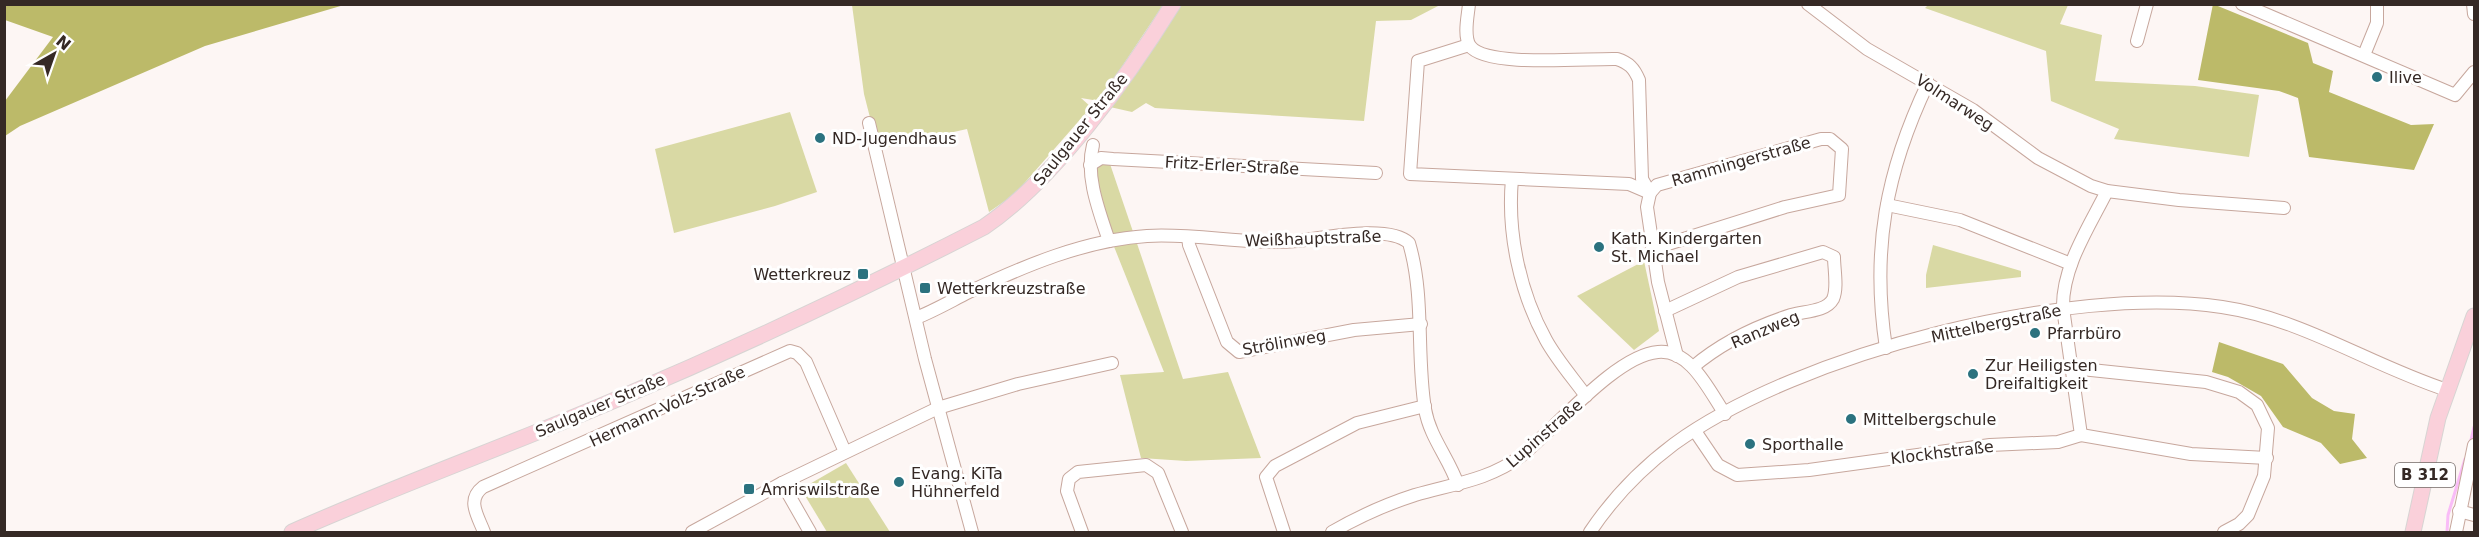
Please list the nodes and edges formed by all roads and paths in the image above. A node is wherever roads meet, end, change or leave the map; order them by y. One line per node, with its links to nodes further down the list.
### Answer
1 (1173, 4): 27 (main road, Saulgauer Straße)
2 (1469, 4): 10 (street)
3 (1808, 4): 13 (street, Volmarweg)
4 (2147, 4): 9 (street)
5 (2242, 4): 11 (street)
6 (2377, 4): 11 (street)
7 (2473, 4): 8 (street)
8 (2475, 14)
9 (2137, 40)
10 (1469, 45): 18 (street); 20 (street)
11 (2364, 55): 12 (street)
12 (2475, 72)
13 (1928, 83): 19 (street, Volmarweg); 21 (street)
14 (869, 123): 27 (street)
15 (1093, 145): 16 (street)
16 (1090, 165): 17 (street, Fritz-Erler-Straße); 24 (street)
17 (1376, 173)
18 (1512, 179): 20 (street); 39 (street)
19 (2107, 191): 22 (street, Volmarweg); 26 (street)
20 (1650, 193): 25 (street); 25 (street, Rammingerstraße)
21 (1887, 205): 26 (street); 33 (street)
22 (2284, 208)
23 (1188, 237): 24 (street, Weißhauptstraße); 32 (street, Weißhauptstraße); 32 (street, Strölinweg)
24 (1109, 241): 31 (street, Weißhauptstraße)
25 (1652, 249): 29 (street)
26 (2072, 264): 28 (street)
27 (904, 268): 31 (street); 52 (main road, Saulgauer Straße)
28 (2063, 308): 33 (street, Mittelbergstraße); 37 (street); 38 (street, Mittelbergstraße)
29 (1665, 311): 34 (street); 36 (street, Ranzweg)
30 (2475, 316): 38 (main road, B 312)
31 (916, 318): 41 (street)
32 (1421, 324): 40 (street, Weißhauptstraße)
33 (1886, 348): 42 (street, Mittelbergstraße)
34 (1677, 356): 36 (street); 39 (street, Lupinstraße)
35 (1112, 363): 41 (street)
36 (1693, 367): 42 (street)
37 (2072, 368): 44 (street); 47 (street)
38 (2447, 390): 63 (main road, B 312)
39 (1586, 396): 49 (street, Lupinstraße)
40 (1425, 406): 49 (street, Weißhauptstraße); 59 (street)
41 (938, 408): 46 (street); 56 (street)
42 (1725, 414): 43 (street, Mittelbergstraße)
43 (1695, 431): 44 (street, Klockhstraße); 61 (street, Mittelbergstraße)
44 (2081, 435): 47 (street)
45 (2475, 445): 50 (street)
46 (845, 452): 48 (street); 53 (street, Hermann-Volz-Straße)
47 (2267, 458): 62 (street)
48 (782, 483): 54 (street); 55 (street)
49 (1458, 485): 60 (street, Lupinstraße)
50 (2459, 512): 51 (street); 64 (street)
51 (2475, 515)
52 (292, 532)
53 (484, 532)
54 (692, 532)
55 (810, 532)
56 (972, 532)
57 (1082, 532): 58 (street)
58 (1182, 532)
59 (1284, 532)
60 (1332, 532)
61 (1590, 532)
62 (2224, 532)
63 (2413, 532)
64 (2456, 532)

